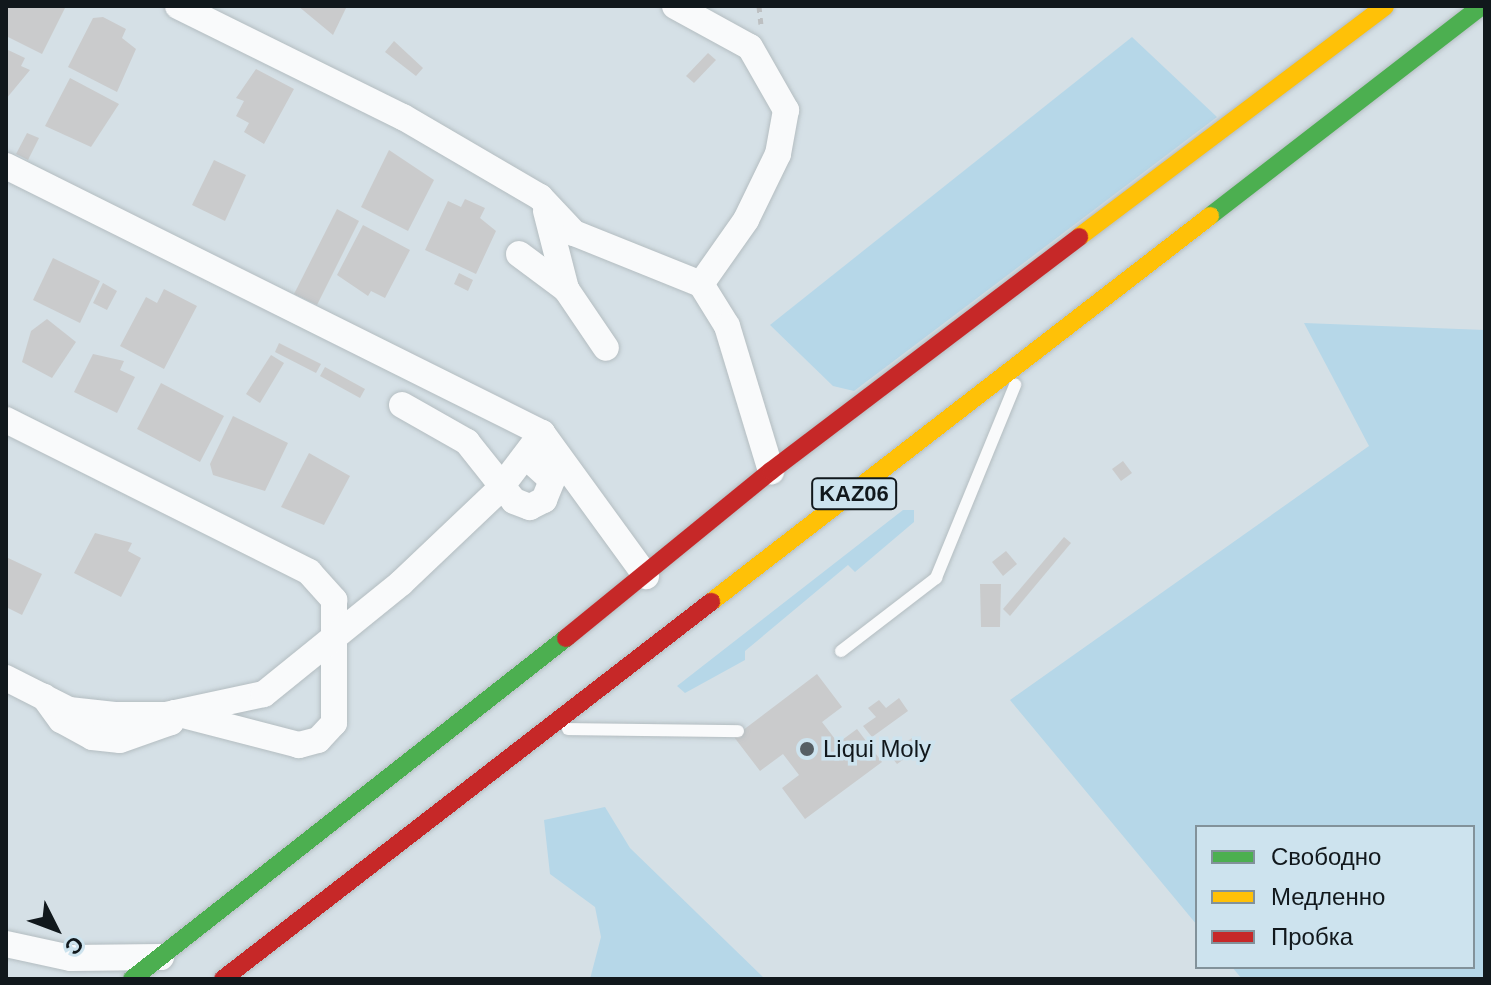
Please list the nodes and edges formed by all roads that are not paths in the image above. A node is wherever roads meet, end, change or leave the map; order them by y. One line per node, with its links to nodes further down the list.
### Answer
1 (178, 6): 6 (street)
2 (675, 6): 8 (street)
3 (1385, 6): 16 (highway, KАZ06)
4 (1482, 6): 11 (highway, KАZ06)
5 (6, 166): 14 (street)
6 (540, 197): 8 (street); 9 (street)
7 (519, 254): 9 (street)
8 (701, 284): 16 (street)
9 (566, 289): 10 (street)
10 (606, 348)
11 (1024, 363): 20 (lane); 23 (highway, KАZ06)
12 (402, 405): 17 (street)
13 (6, 420): 19 (street)
14 (542, 433): 15 (street); 18 (street)
15 (525, 456): 17 (street); 17 (street)
16 (771, 471): 18 (highway, KАZ06)
17 (502, 486): 19 (street)
18 (646, 576): 26 (highway, KАZ06)
19 (338, 634): 22 (street); 22 (street)
20 (841, 651)
21 (6, 678): 22 (street)
22 (175, 713)
23 (549, 729): 24 (lane); 28 (highway, KАZ06)
24 (738, 731)
25 (6, 944): 26 (street)
26 (161, 957): 27 (highway, KАZ06)
27 (132, 979)
28 (223, 979)

